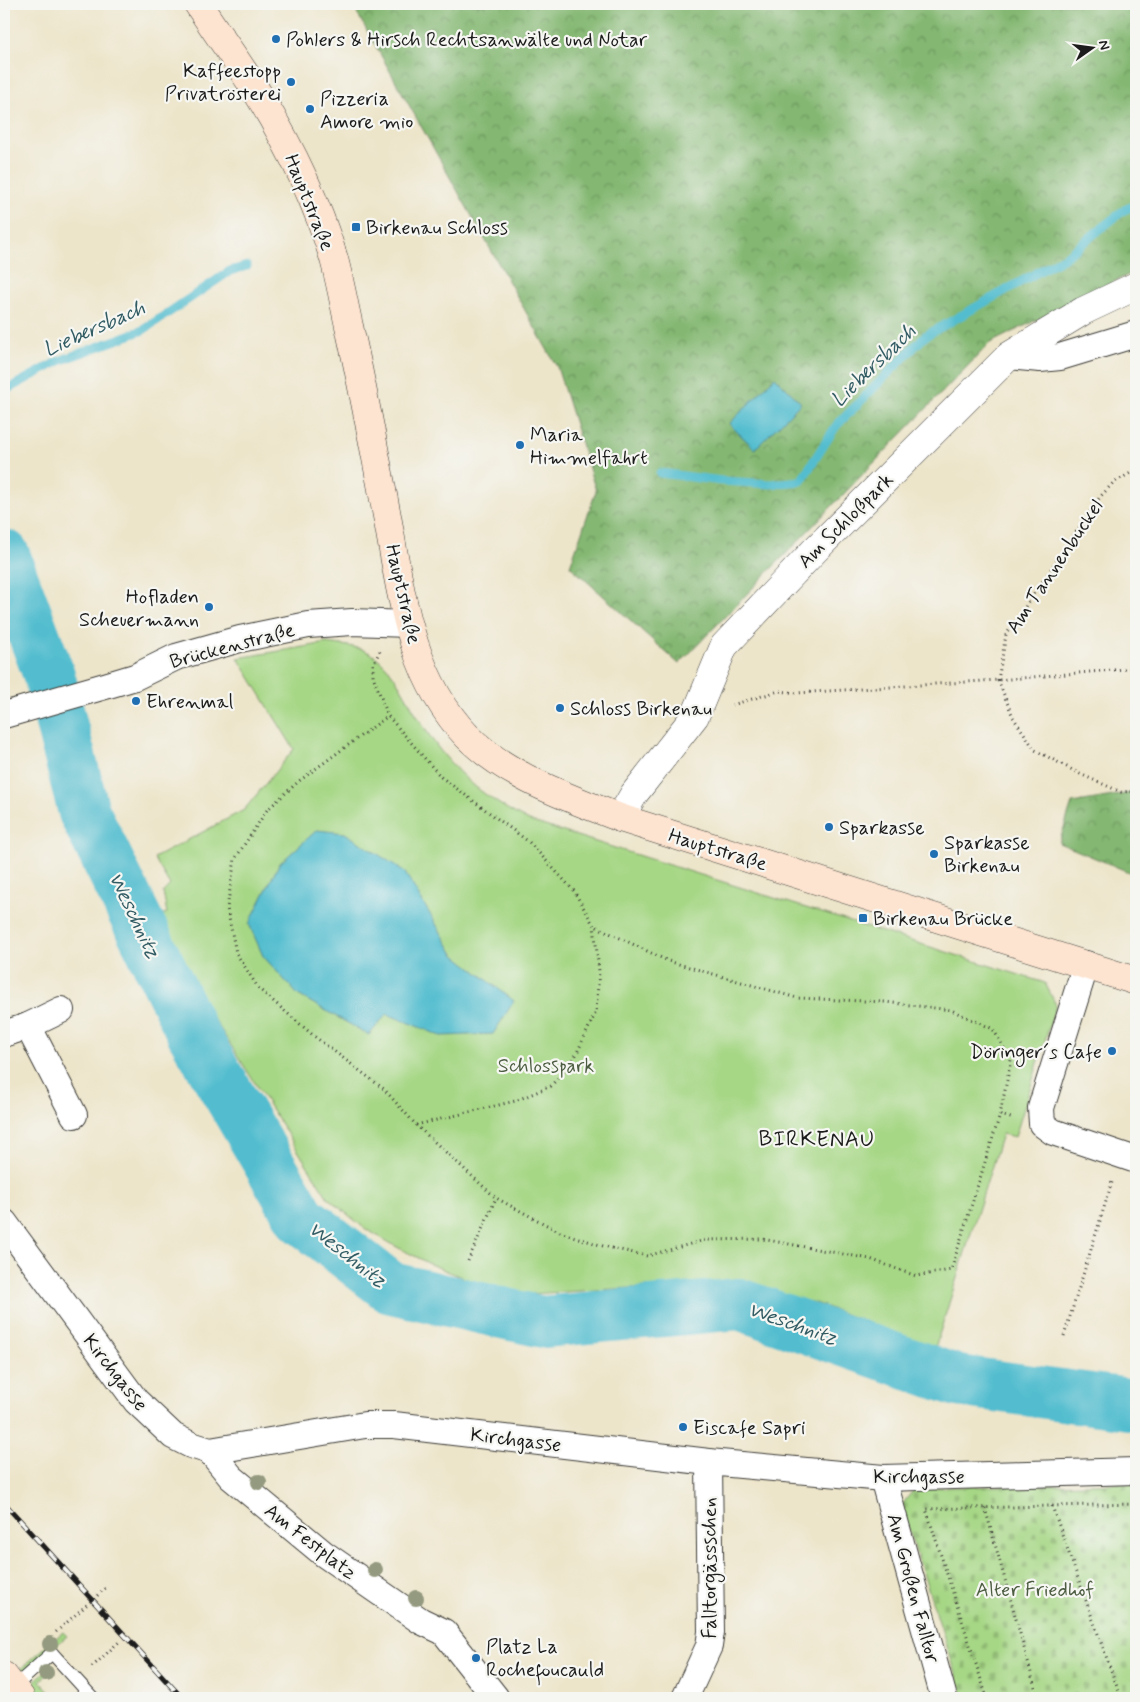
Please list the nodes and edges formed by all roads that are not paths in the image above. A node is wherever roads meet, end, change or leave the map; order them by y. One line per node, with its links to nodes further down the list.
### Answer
1 (198, 4): 5 (main road, Hauptstraße)
2 (1136, 286): 4 (street, Am Schloßpark)
3 (1136, 334): 4 (street)
4 (1009, 356): 7 (street, Am Schloßpark)
5 (408, 624): 6 (street, Brückenstraße); 7 (main road, Hauptstraße)
6 (4, 716)
7 (620, 818): 8 (main road, Hauptstraße)
8 (1086, 964): 9 (main road, Hauptstraße); 14 (street)
9 (1136, 981)
10 (61, 1010): 11 (street)
11 (28, 1026): 12 (street); 13 (street)
12 (4, 1034)
13 (74, 1115)
14 (1128, 1157)
15 (4, 1222): 16 (street, Kirchgasse)
16 (210, 1451): 17 (street, Kirchgasse); 22 (street, Am Festplatz)
17 (709, 1462): 19 (street, Kirchgasse); 23 (street, Falltorgässschen)
18 (1136, 1471): 19 (street, Kirchgasse)
19 (884, 1478): 24 (street, Am Großen Falltor)
20 (12, 1688): 21 (lane)
21 (93, 1698)
22 (496, 1698)
23 (685, 1698)
24 (944, 1698)

